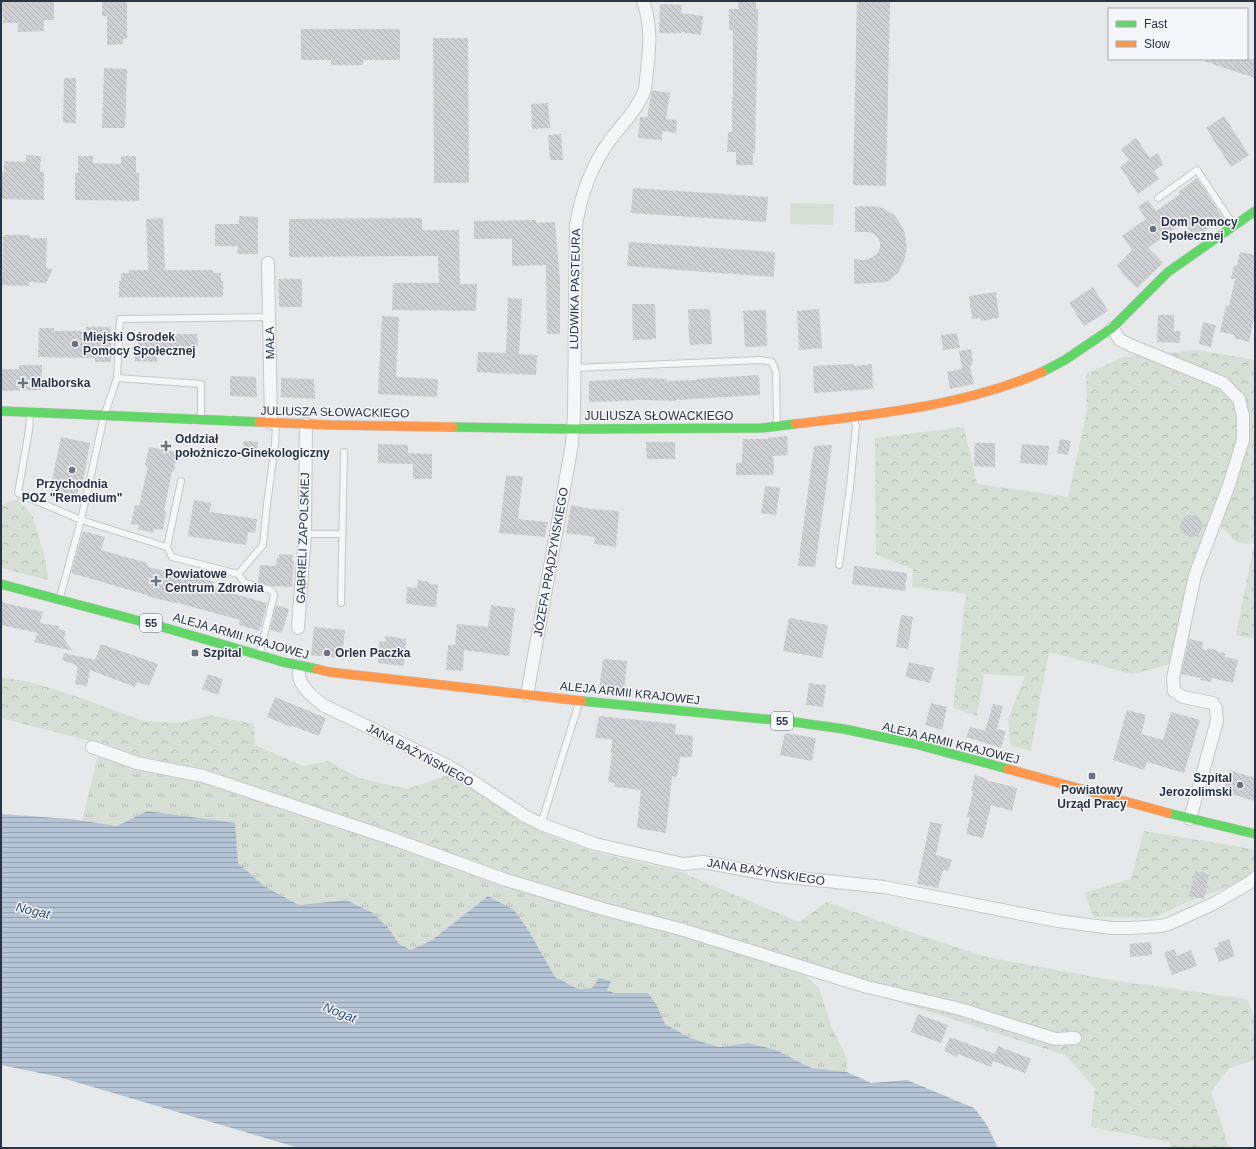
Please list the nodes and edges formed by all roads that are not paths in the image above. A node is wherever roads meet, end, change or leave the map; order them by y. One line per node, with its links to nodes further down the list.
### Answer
1 (643, 1): 8 (street, LUDWIKA PASTEURA)
2 (1158, 198): 4 (lane)
3 (1255, 211): 4 (street, JULIUSZA SŁOWACKIEGO)
4 (1234, 225): 7 (street, JULIUSZA SŁOWACKIEGO)
5 (268, 264): 6 (street, MAŁA)
6 (269, 317): 9 (lane); 15 (street, MAŁA)
7 (1112, 328): 13 (street, JULIUSZA SŁOWACKIEGO); 36 (street)
8 (574, 368): 17 (lane); 18 (street, LUDWIKA PASTEURA)
9 (117, 378): 12 (lane); 14 (lane)
10 (1, 411): 11 (street, JULIUSZA SŁOWACKIEGO)
11 (30, 413): 12 (street, JULIUSZA SŁOWACKIEGO); 21 (lane)
12 (104, 416): 14 (street, JULIUSZA SŁOWACKIEGO); 21 (lane)
13 (854, 417): 17 (street, JULIUSZA SŁOWACKIEGO); 25 (lane)
14 (200, 420): 15 (street, JULIUSZA SŁOWACKIEGO)
15 (274, 423): 16 (street, JULIUSZA SŁOWACKIEGO); 26 (lane)
16 (306, 424): 18 (street, JULIUSZA SŁOWACKIEGO); 22 (street, GABRIELI ZAPOLSKIEJ)
17 (778, 426): 18 (street, JULIUSZA SŁOWACKIEGO)
18 (573, 429): 33 (street, JÓZEFA PRĄDZYŃSKIEGO)
19 (344, 452): 23 (lane)
20 (181, 481): 24 (lane)
21 (81, 520): 24 (lane); 28 (lane)
22 (305, 534): 23 (lane); 30 (street, GABRIELI ZAPOLSKIEJ)
23 (342, 534): 29 (lane)
24 (166, 547): 26 (lane)
25 (839, 565)
26 (238, 574): 31 (lane)
27 (1, 584): 28 (street, ALEJA ARMII KRAJOWEJ / 55)
28 (60, 599): 31 (street, ALEJA ARMII KRAJOWEJ / 55)
29 (341, 602)
30 (298, 628)
31 (259, 655): 32 (street, ALEJA ARMII KRAJOWEJ / 55)
32 (299, 666): 33 (street, ALEJA ARMII KRAJOWEJ / 55); 37 (street, JANA BAŻYŃSKIEGO)
33 (527, 695): 34 (street, ALEJA ARMII KRAJOWEJ / 55)
34 (580, 700): 36 (street, ALEJA ARMII KRAJOWEJ / 55); 37 (lane)
35 (92, 747): 40 (street)
36 (1190, 819): 38 (street, ALEJA ARMII KRAJOWEJ / 55)
37 (541, 824): 39 (street, JANA BAŻYŃSKIEGO)
38 (1255, 834)
39 (1255, 878)
40 (1075, 1038)

